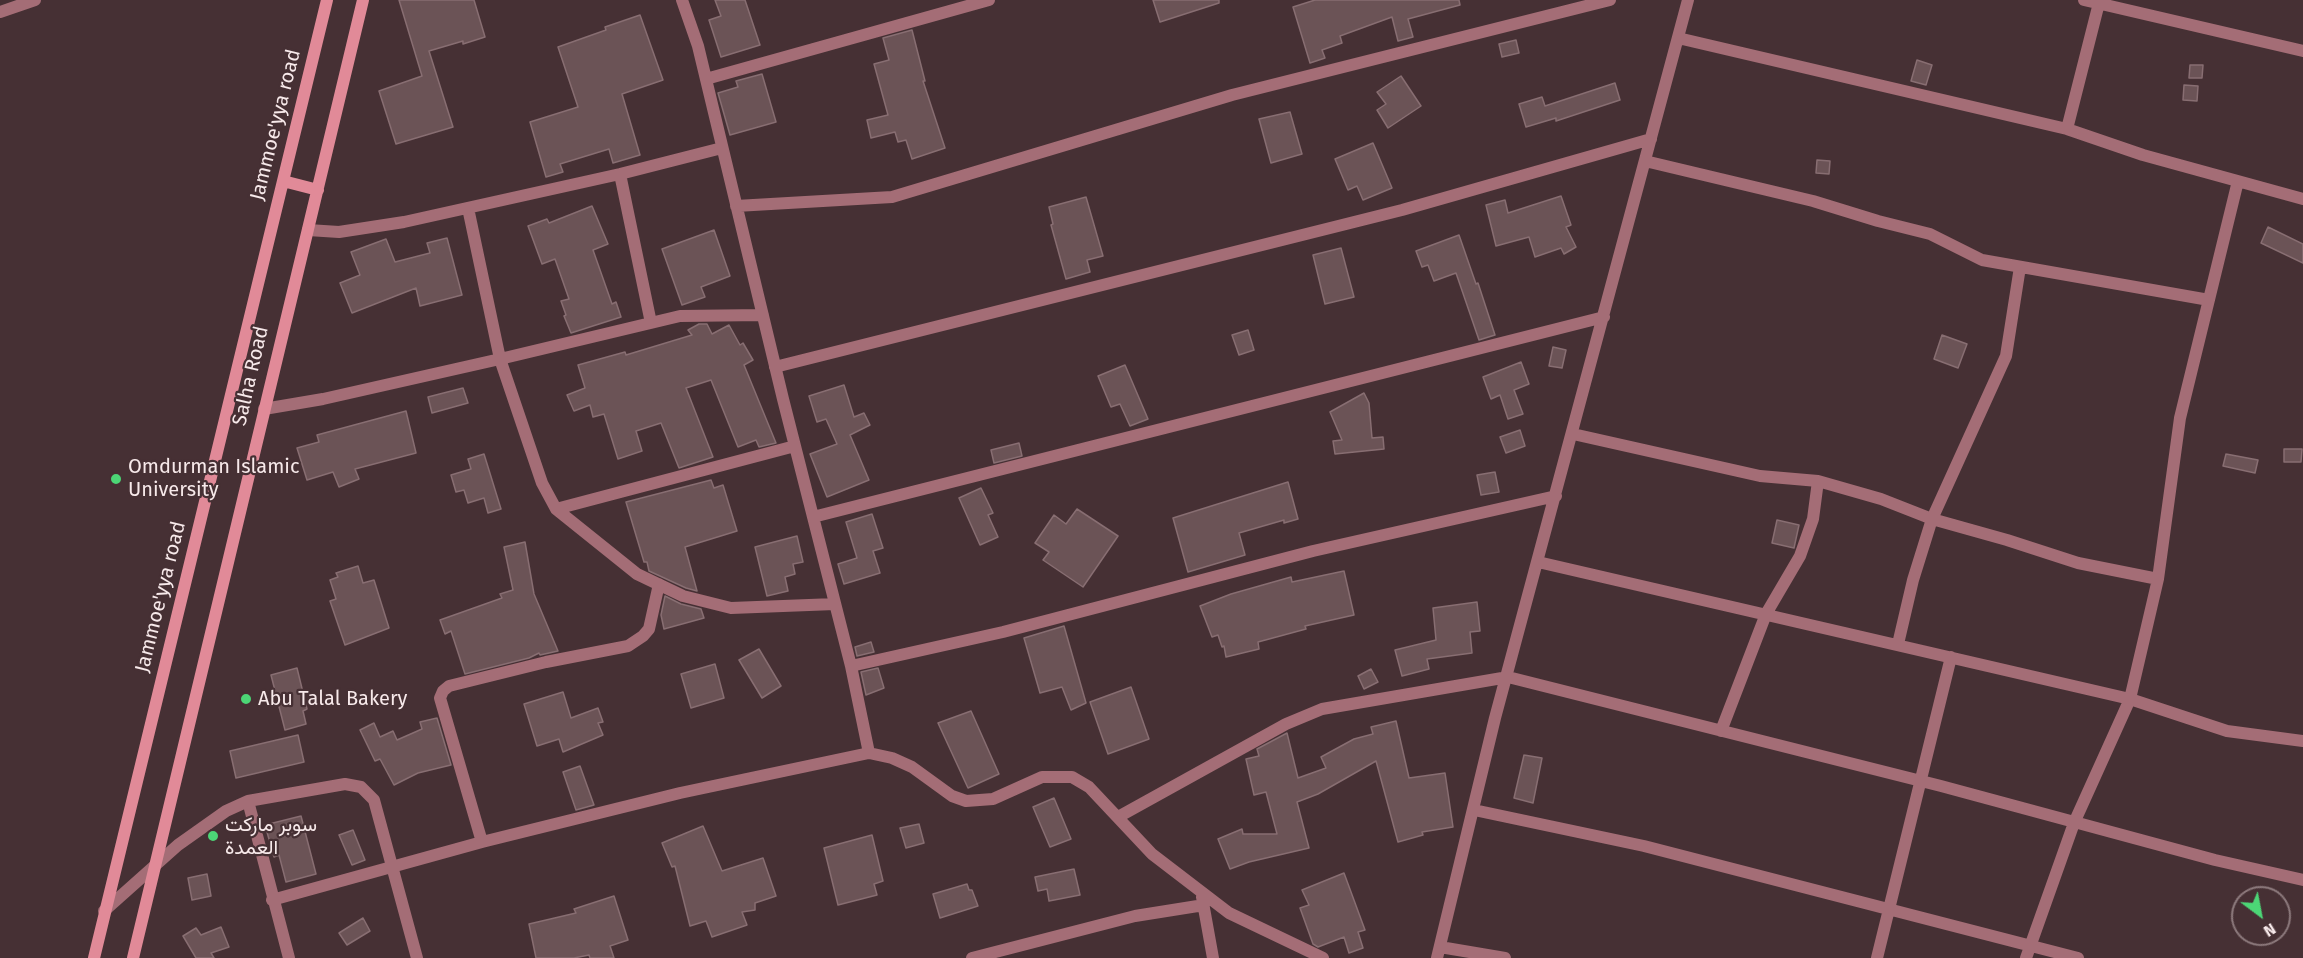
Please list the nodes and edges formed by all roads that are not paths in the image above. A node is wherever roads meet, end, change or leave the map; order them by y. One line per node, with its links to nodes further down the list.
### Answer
1 (35, 0): 10 (street)
2 (327, 0): 19 (main road, Jammoe'yya road)
3 (363, 0): 21 (main road)
4 (682, 0): 13 (street)
5 (990, 0): 13 (street)
6 (1610, 0): 23 (street)
7 (1688, 0): 11 (street)
8 (2084, 0): 9 (street)
9 (2099, 3): 12 (street); 14 (street)
10 (0, 12)
11 (1678, 38): 14 (street); 15 (street)
12 (2303, 51)
13 (706, 79): 16 (street)
14 (2067, 129): 20 (street)
15 (1651, 139): 17 (street); 32 (street)
16 (722, 148): 18 (street); 23 (street)
17 (1645, 161): 26 (street); 29 (street)
18 (620, 174): 24 (street); 30 (street)
19 (283, 181): 21 (main road); 67 (main road, Jammoe'yya road)
20 (2238, 181): 22 (street); 27 (street)
21 (318, 190): 25 (main road)
22 (2303, 200)
23 (736, 206): 28 (street)
24 (468, 207): 25 (street); 31 (street)
25 (308, 230): 33 (main road, Salha Road)
26 (2020, 267): 27 (street); 40 (street)
27 (2209, 300): 42 (street)
28 (763, 315): 30 (street); 32 (street)
29 (1604, 318): 34 (street); 39 (street)
30 (651, 323): 31 (street)
31 (500, 359): 33 (street); 38 (street)
32 (775, 367): 35 (street)
33 (264, 409): 60 (main road, Salha Road)
34 (1573, 434): 36 (street); 37 (street)
35 (795, 446): 38 (street); 39 (street)
36 (1818, 481): 40 (street); 45 (street)
37 (1556, 496): 41 (street); 48 (street)
38 (556, 509): 43 (street)
39 (813, 516): 44 (street)
40 (1932, 519): 42 (street); 46 (street)
41 (1538, 562): 45 (street); 49 (street)
42 (2158, 579): 50 (street)
43 (659, 584): 44 (street); 59 (street)
44 (836, 604): 48 (street)
45 (1766, 614): 46 (street); 51 (street)
46 (1898, 644): 47 (street)
47 (1951, 657): 50 (street); 54 (street)
48 (851, 666): 53 (street)
49 (1508, 677): 51 (street); 56 (street); 57 (street)
50 (2130, 699): 52 (street); 58 (street)
51 (1721, 730): 54 (street)
52 (2303, 741)
53 (869, 753): 57 (street); 59 (street)
54 (1920, 780): 58 (street); 66 (street)
55 (248, 801): 60 (street); 61 (street); 64 (street)
56 (1474, 810): 66 (street); 68 (street)
57 (1118, 817): 63 (street)
58 (2074, 823): 62 (street); 69 (street)
59 (482, 842): 61 (street)
60 (154, 866): 67 (street); 71 (main road)
61 (393, 866): 64 (street); 73 (street)
62 (2303, 880)
63 (1201, 892): 65 (street); 76 (street)
64 (272, 900): 72 (street)
65 (1203, 905): 74 (street); 75 (street)
66 (1889, 908): 69 (street); 78 (street)
67 (105, 911): 70 (main road, Jammoe'yya road)
68 (1438, 952): 77 (street)
69 (2028, 952): 79 (street)
70 (94, 958)
71 (133, 958)
72 (289, 958)
73 (417, 958)
74 (972, 958)
75 (1213, 958)
76 (1323, 958)
77 (1504, 958)
78 (1877, 958)
79 (2078, 958)

